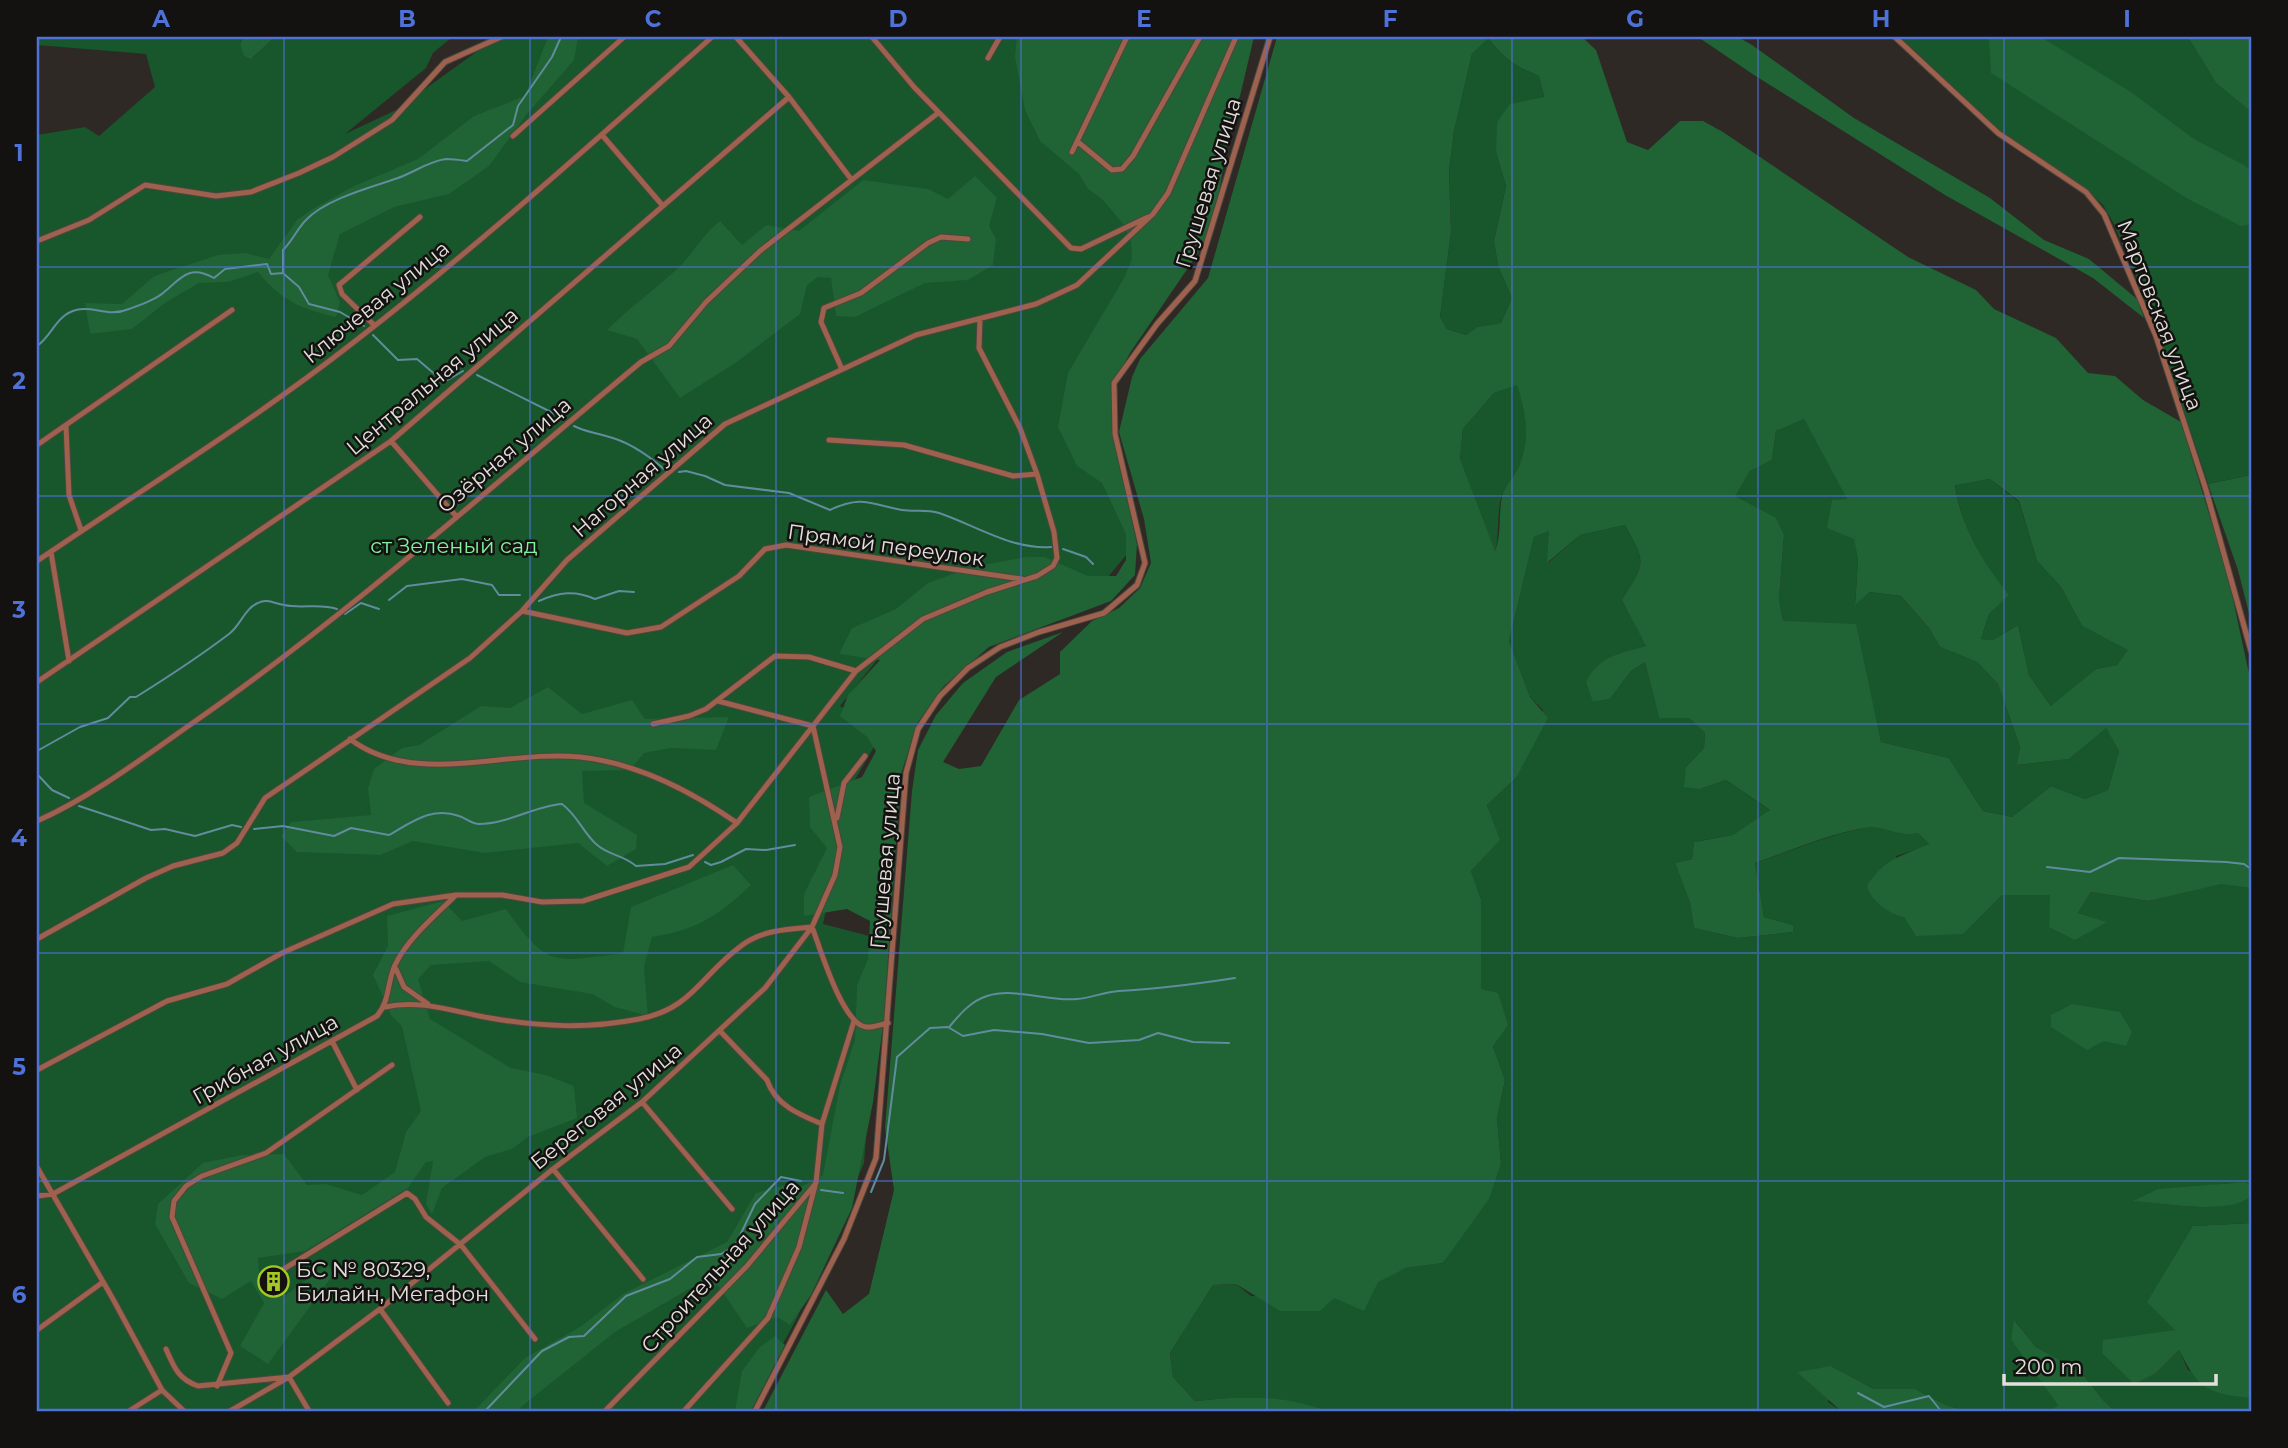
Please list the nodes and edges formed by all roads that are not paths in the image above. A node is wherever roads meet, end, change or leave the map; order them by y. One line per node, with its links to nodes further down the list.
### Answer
1 (501, 37): 24 (street)
2 (624, 37): 16 (street)
3 (712, 37): 15 (street, Ключевая улица)
4 (736, 37): 13 (street)
5 (872, 37): 14 (street)
6 (1000, 37): 12 (street)
7 (1127, 37): 17 (street)
8 (1200, 37): 17 (street)
9 (1236, 37): 21 (street, Нагорная улица)
10 (1270, 37): 59 (street, Грушевая улица)
11 (1895, 37): 40 (street, Мартовская улица)
12 (988, 58)
13 (789, 97): 19 (street); 20 (street, Центральная улица)
14 (938, 113): 19 (street, Озёрная улица); 21 (street)
15 (601, 135): 20 (street); 27 (street, Ключевая улица)
16 (513, 136)
17 (1078, 142): 18 (street)
18 (1072, 152)
19 (851, 179): 34 (street, Озёрная улица)
20 (663, 206): 31 (street, Центральная улица)
21 (1153, 214): 26 (street, Нагорная улица)
22 (420, 217): 27 (street)
23 (968, 239): 28 (street)
24 (37, 241)
25 (232, 310): 29 (street)
26 (980, 319): 28 (street, Нагорная улица); 33 (street)
27 (374, 325): 35 (street, Ключевая улица)
28 (841, 367): 39 (street, Нагорная улица)
29 (66, 426): 32 (street); 35 (street)
30 (829, 440): 33 (street)
31 (391, 442): 34 (street); 41 (street, Центральная улица)
32 (37, 445)
33 (1037, 474): 38 (street)
34 (456, 516): 49 (street, Озёрная улица)
35 (81, 530): 36 (street, Ключевая улица)
36 (51, 552): 37 (street, Ключевая улица); 41 (street)
37 (37, 561)
38 (1024, 580): 39 (street, Прямой переулок); 42 (street)
39 (522, 611): 47 (street, Нагорная улица)
40 (2251, 651)
41 (69, 661): 43 (street, Центральная улица)
42 (856, 671): 44 (street); 46 (street)
43 (37, 682)
44 (718, 701): 45 (street); 46 (street)
45 (653, 724)
46 (813, 726): 50 (street, Береговая улица); 51 (street)
47 (350, 739): 51 (street); 54 (street, Нагорная улица)
48 (865, 756): 50 (street)
49 (37, 821)
50 (837, 821): 53 (street, Береговая улица)
51 (737, 823): 52 (street)
52 (456, 895): 55 (street); 63 (street)
53 (812, 927): 56 (street); 58 (street); 60 (street, Береговая улица)
54 (37, 939)
55 (396, 964): 56 (street); 57 (street)
56 (430, 1006): 57 (street)
57 (385, 1007): 61 (street, Грибная улица)
58 (854, 1021): 59 (street); 66 (street, Строительная улица)
59 (888, 1023): 91 (street, Грушевая улица)
60 (720, 1031): 65 (street, Береговая улица); 66 (street)
61 (332, 1041): 64 (street); 70 (street, Грибная улица)
62 (392, 1065): 64 (street)
63 (37, 1070)
64 (357, 1090): 82 (street)
65 (642, 1102): 68 (street, Береговая улица); 72 (street)
66 (822, 1124): 69 (street, Строительная улица)
67 (37, 1167): 70 (street)
68 (553, 1169): 73 (street, Береговая улица); 75 (street)
69 (816, 1183): 89 (street, Строительная улица); 90 (street)
70 (53, 1194): 71 (street, Грибная улица); 76 (street)
71 (37, 1196)
72 (732, 1209)
73 (461, 1245): 74 (street); 77 (street, Береговая улица); 79 (street)
74 (274, 1275)
75 (643, 1279)
76 (103, 1282): 78 (street); 83 (street)
77 (380, 1309): 81 (street, Береговая улица); 84 (street)
78 (37, 1330)
79 (535, 1339)
80 (166, 1349): 82 (street)
81 (289, 1377): 82 (street); 87 (street, Береговая улица); 88 (street)
82 (217, 1386)
83 (162, 1390): 85 (street); 86 (street)
84 (448, 1403)
85 (180, 1410)
86 (129, 1411)
87 (230, 1411)
88 (309, 1411)
89 (605, 1411)
90 (684, 1411)
91 (755, 1411)

